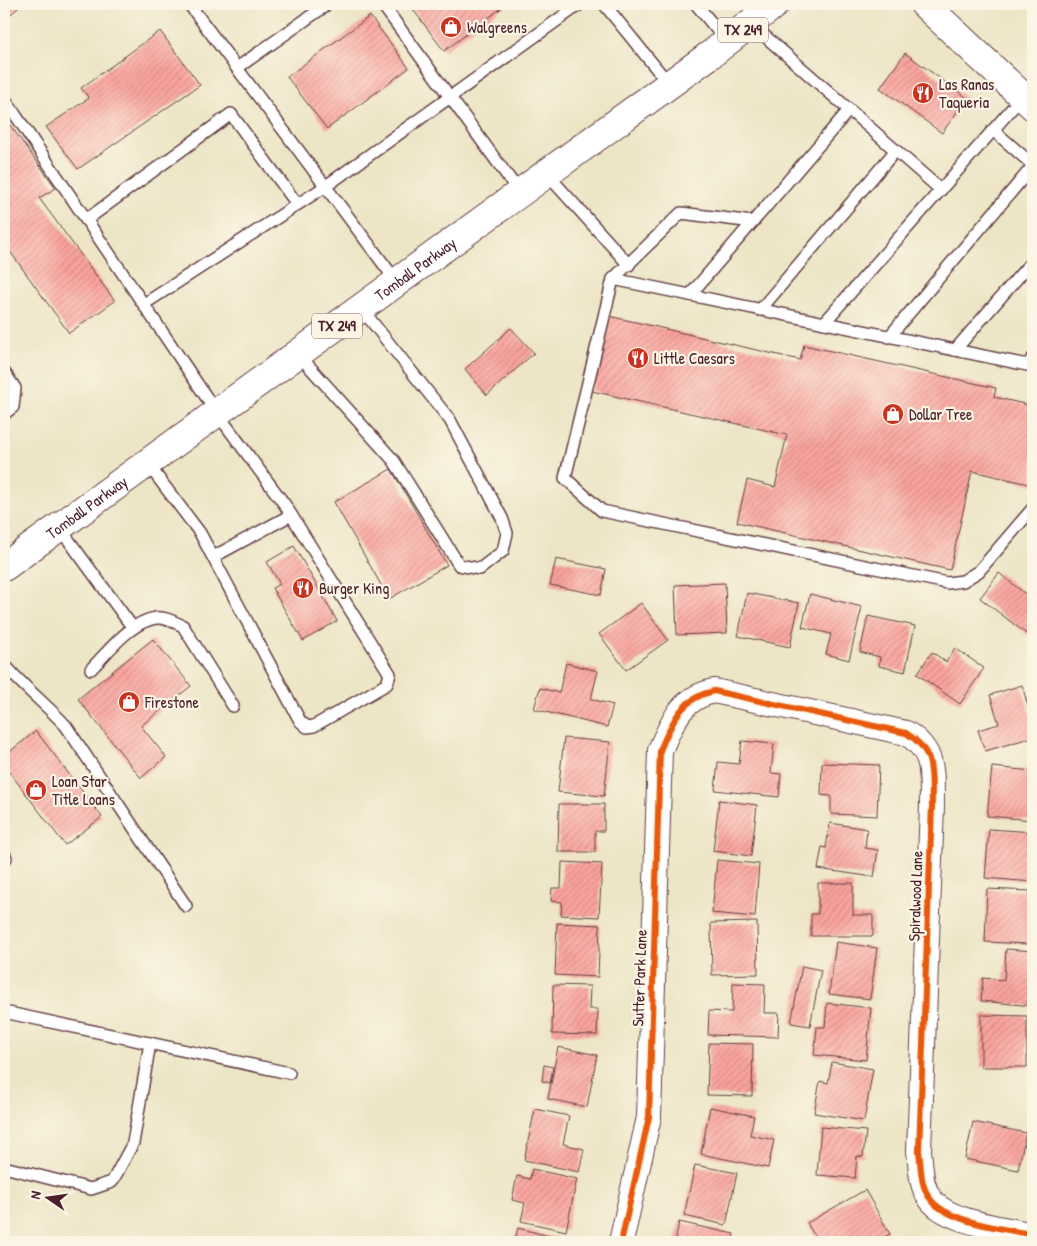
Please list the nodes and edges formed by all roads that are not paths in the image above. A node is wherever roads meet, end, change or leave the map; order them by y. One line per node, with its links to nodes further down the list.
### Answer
1 (188, 4): 11 (lane)
2 (382, 4): 13 (lane)
3 (580, 4): 13 (lane)
4 (604, 4): 12 (lane)
5 (696, 4): 10 (lane)
6 (775, 4): 9 (main road, Tomball Parkway / TX 249)
7 (924, 4): 15 (main road)
8 (325, 6): 11 (lane)
9 (751, 24): 10 (main road, Tomball Parkway / TX 249); 16 (lane)
10 (727, 42): 12 (main road, Tomball Parkway / TX 249)
11 (237, 68): 21 (lane)
12 (670, 84): 20 (main road, Tomball Parkway / TX 249)
13 (452, 97): 21 (lane); 23 (lane)
14 (4, 98): 25 (lane)
15 (1028, 101): 17 (lane)
16 (850, 110): 18 (lane); 26 (lane)
17 (993, 130): 19 (lane); 22 (lane)
18 (896, 150): 22 (lane); 34 (lane)
19 (1033, 165): 36 (lane)
20 (546, 174): 23 (main road, Tomball Parkway / TX 249); 28 (lane)
21 (326, 186): 24 (lane); 30 (lane)
22 (941, 190): 35 (lane)
23 (520, 193): 30 (main road, Tomball Parkway / TX 249)
24 (296, 204): 25 (lane); 32 (lane)
25 (86, 220): 32 (lane)
26 (753, 222): 28 (lane); 31 (lane)
27 (1033, 260): 37 (lane)
28 (628, 264): 29 (lane)
29 (613, 279): 31 (lane); 44 (lane)
30 (397, 282): 33 (main road, Tomball Parkway / TX 249)
31 (690, 295): 34 (lane)
32 (144, 304): 41 (lane)
33 (362, 308): 38 (main road, Tomball Parkway / TX 249); 38 (lane)
34 (760, 310): 35 (lane)
35 (824, 323): 36 (lane)
36 (889, 336): 37 (lane)
37 (955, 350): 39 (lane)
38 (298, 354): 41 (main road, Tomball Parkway / TX 249)
39 (1033, 358)
40 (4, 372): 42 (lane)
41 (217, 412): 43 (main road, Tomball Parkway / TX 249); 45 (lane)
42 (4, 414)
43 (147, 464): 46 (main road, Tomball Parkway / TX 249); 47 (lane)
44 (1033, 508)
45 (291, 514): 47 (lane); 47 (lane)
46 (60, 527): 48 (main road, Tomball Parkway / TX 249); 49 (lane)
47 (213, 558)
48 (4, 567)
49 (133, 628): 51 (lane); 52 (lane)
50 (4, 664): 54 (lane)
51 (91, 669)
52 (233, 706)
53 (676, 714): 59 (street, Spiralwood Lane); 60 (street, Sutter Park Lane)
54 (186, 906)
55 (4, 1012): 56 (lane)
56 (150, 1043): 57 (lane); 58 (lane)
57 (289, 1073)
58 (4, 1167)
59 (1033, 1235)
60 (620, 1242)

